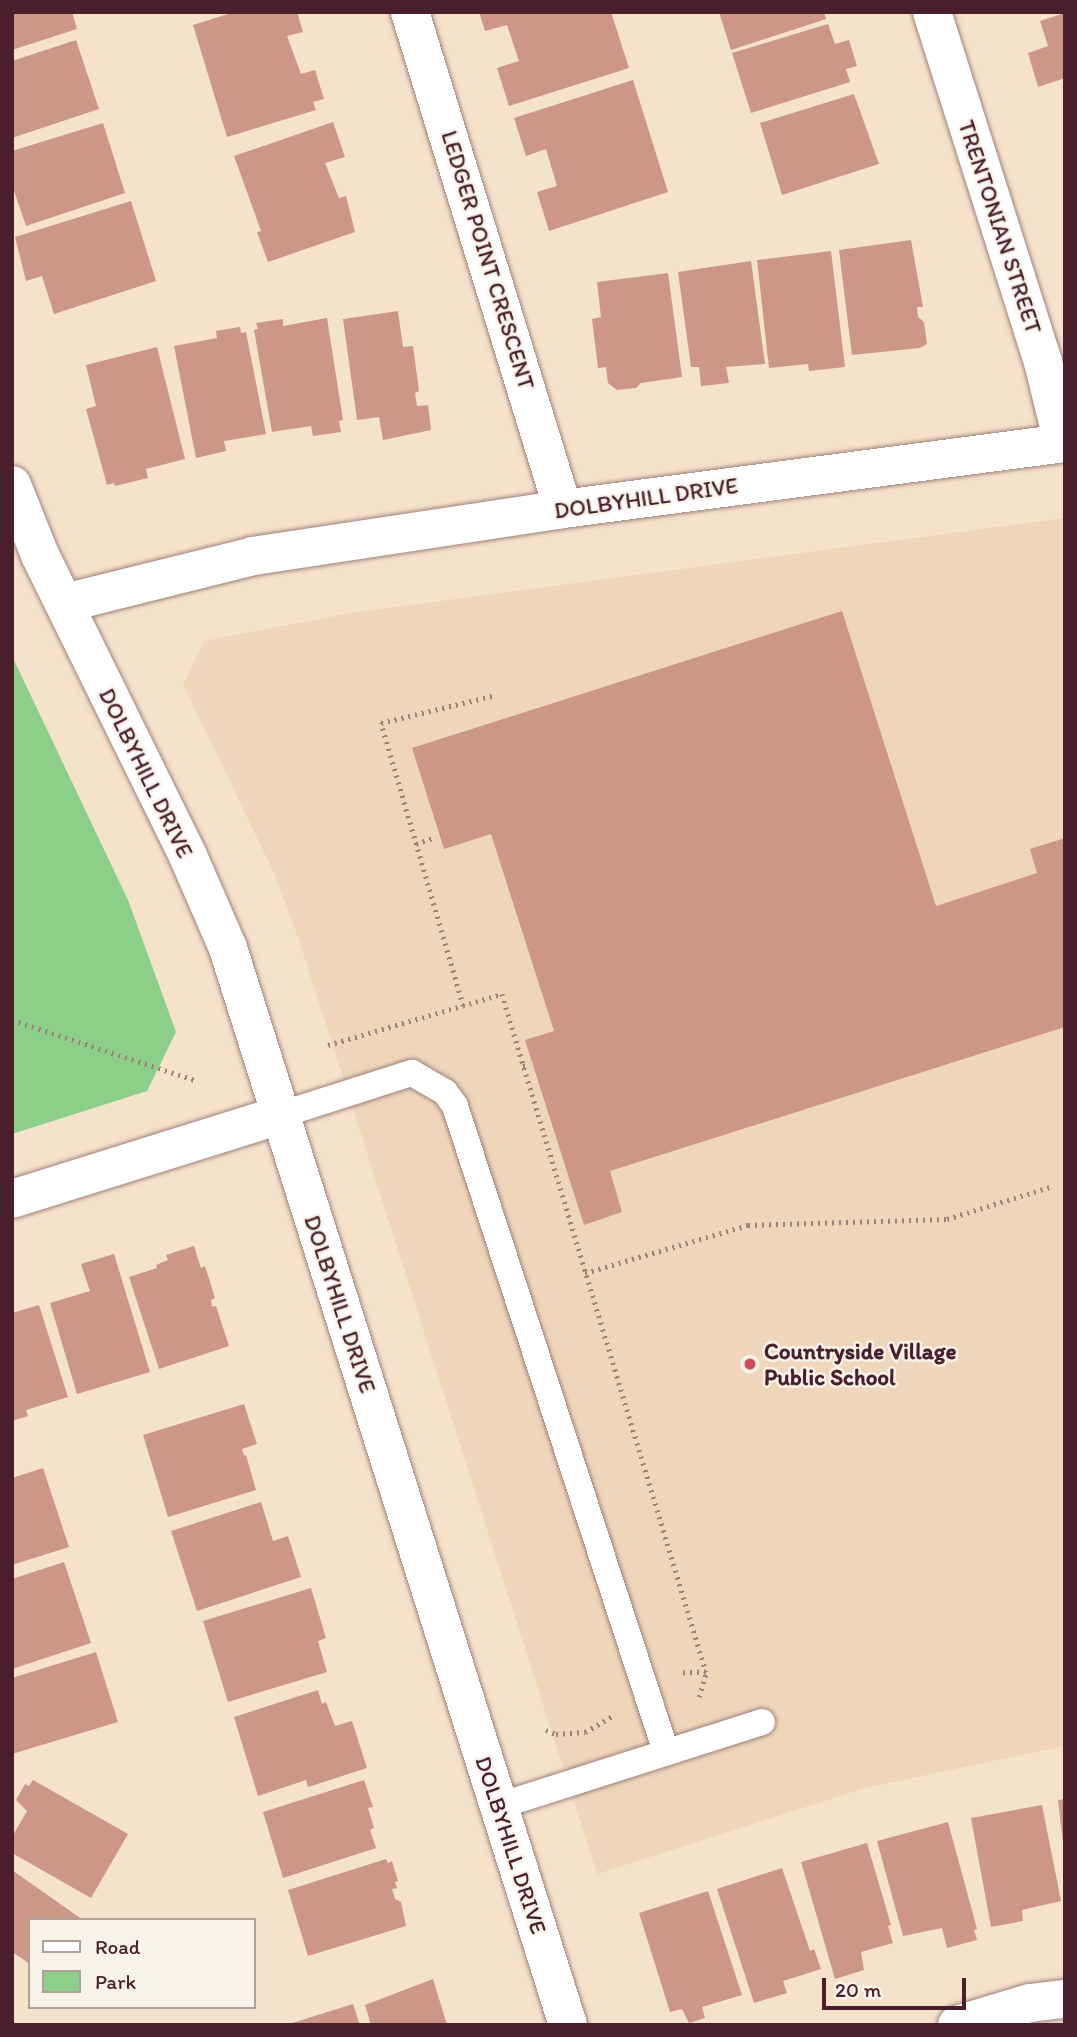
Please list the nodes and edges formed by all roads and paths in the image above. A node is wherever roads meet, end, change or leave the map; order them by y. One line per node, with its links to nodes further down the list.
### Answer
1 (410, 12): 5 (street, LEDGER POINT CRESCENT)
2 (932, 12): 3 (street, TRENTONIAN STREET)
3 (1064, 443): 5 (street, DOLBYHILL DRIVE)
4 (12, 485): 6 (street, DOLBYHILL DRIVE)
5 (563, 509): 6 (street, DOLBYHILL DRIVE)
6 (65, 603): 16 (street, DOLBYHILL DRIVE)
7 (496, 695): 9 (path)
8 (436, 838): 9 (path)
9 (416, 844): 10 (path)
10 (463, 1006): 12 (path); 14 (path)
11 (12, 1020): 15 (path)
12 (328, 1045)
13 (530, 1063): 14 (path)
14 (523, 1066): 19 (path)
15 (198, 1081)
16 (280, 1115): 18 (street); 26 (lane); 27 (street, DOLBYHILL DRIVE)
17 (1050, 1187): 19 (path)
18 (12, 1199)
19 (585, 1273): 20 (path)
20 (706, 1672): 21 (path); 22 (path)
21 (670, 1674)
22 (699, 1697)
23 (616, 1712): 25 (path)
24 (762, 1722): 26 (lane)
25 (546, 1730)
26 (666, 1752): 27 (lane)
27 (499, 1805): 29 (street, DOLBYHILL DRIVE)
28 (1065, 1998): 30 (street)
29 (568, 2025)
30 (957, 2025)

